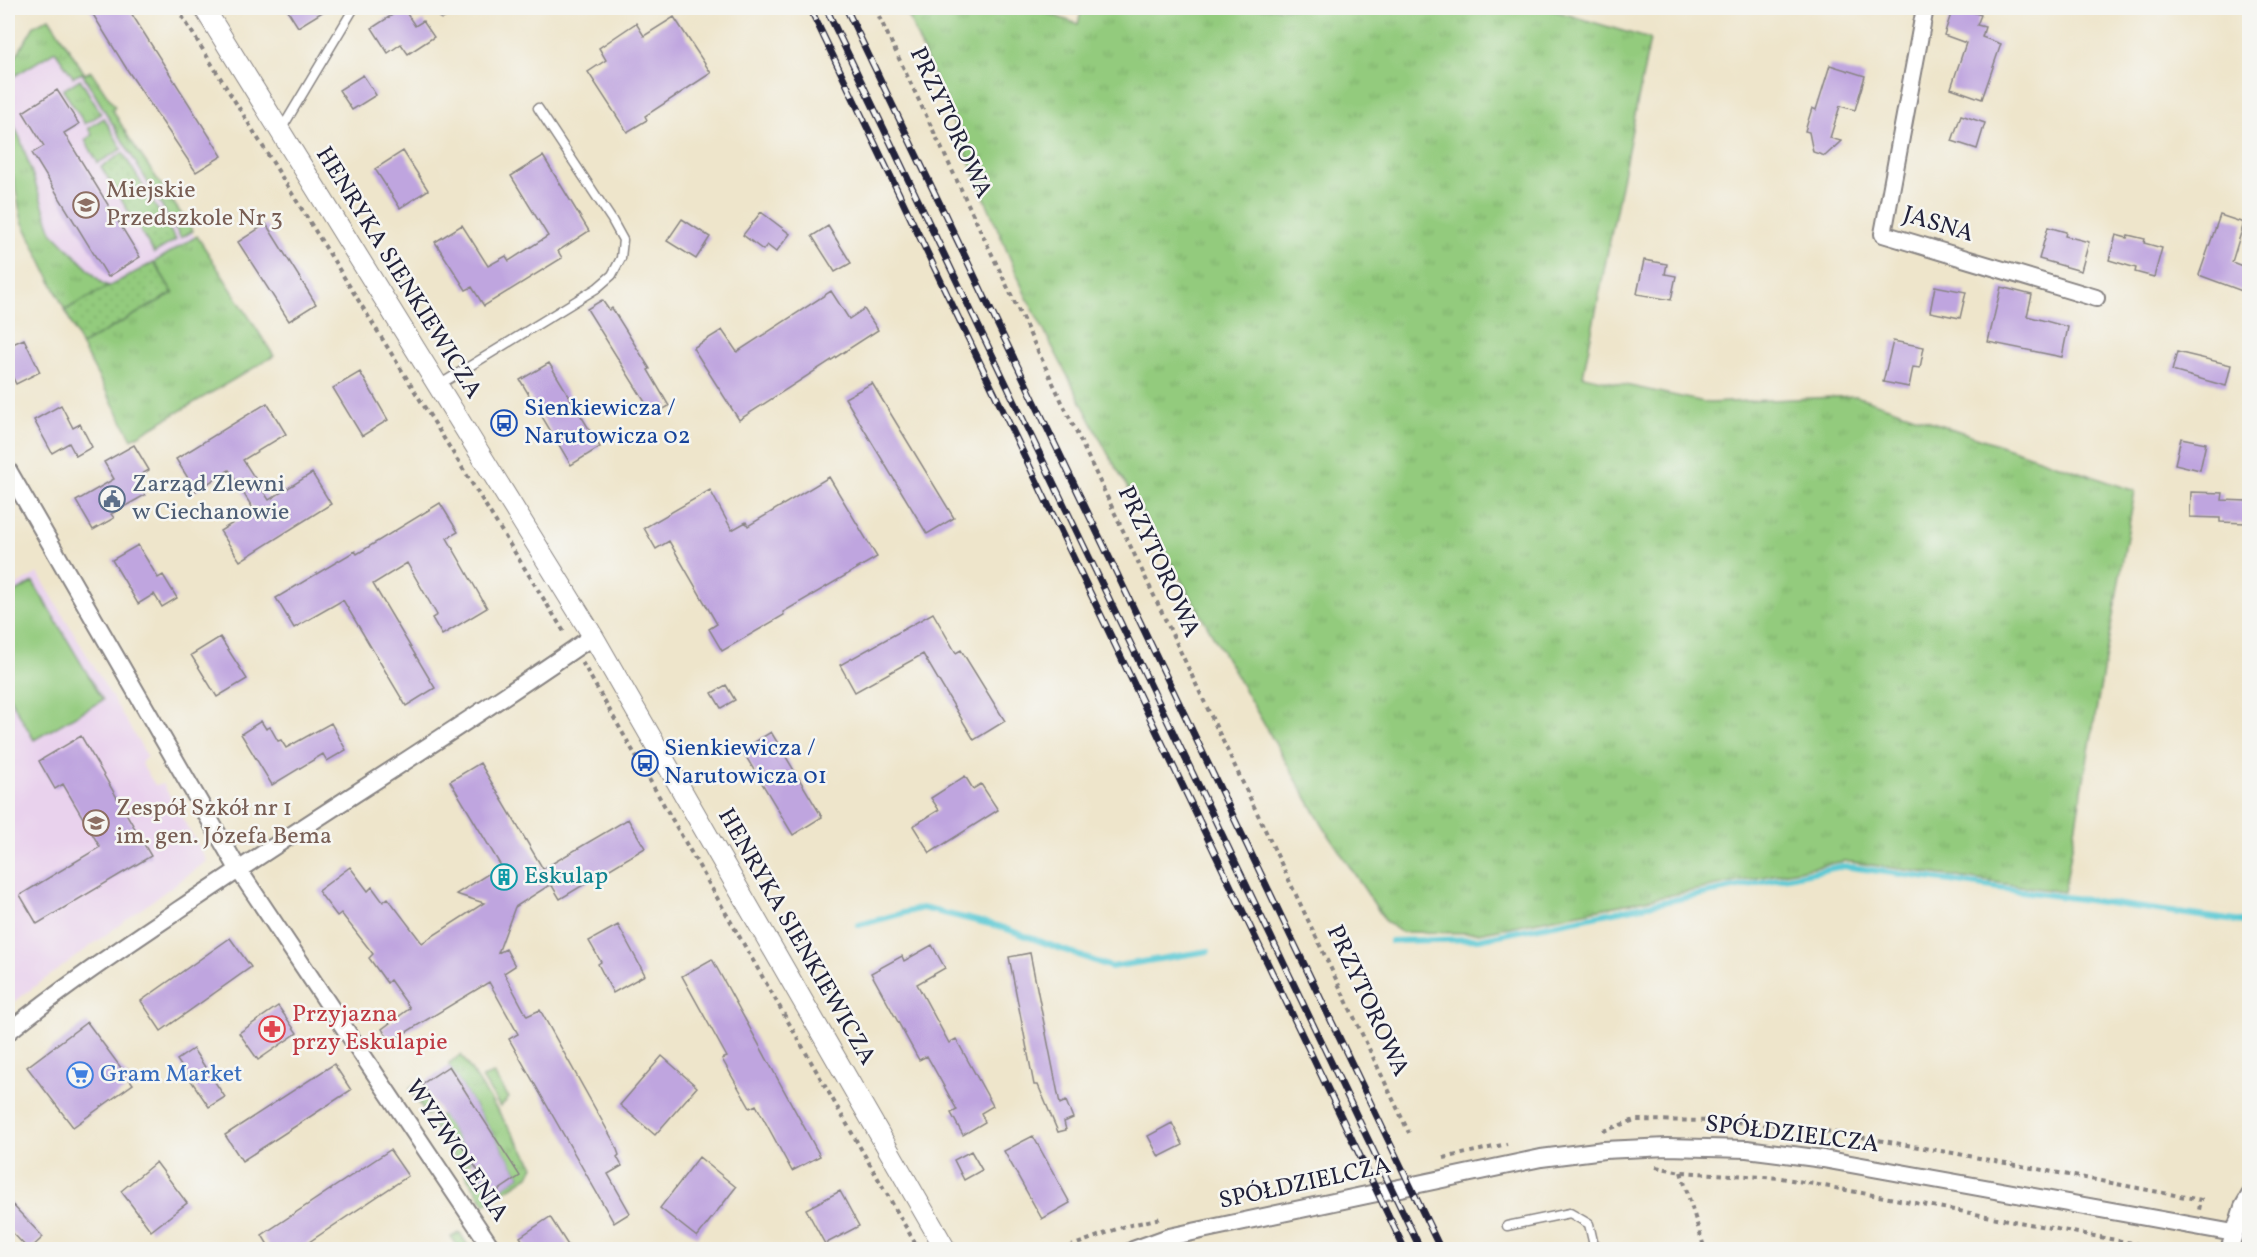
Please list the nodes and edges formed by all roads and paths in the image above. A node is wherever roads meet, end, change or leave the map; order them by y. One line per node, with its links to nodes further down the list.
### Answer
1 (177, 8): 12 (path)
2 (204, 8): 7 (street, HENRYKA SIENKIEWICZA)
3 (354, 8): 7 (lane)
4 (875, 8): 15 (path, PRZYTOROWA)
5 (1925, 8): 8 (street, JASNA)
6 (538, 108): 9 (lane)
7 (280, 130): 9 (street, HENRYKA SIENKIEWICZA)
8 (2096, 298)
9 (438, 385): 11 (street, HENRYKA SIENKIEWICZA)
10 (8, 470): 13 (street, WYZWOLENIA)
11 (593, 636): 12 (street); 23 (street, HENRYKA SIENKIEWICZA)
12 (575, 649): 13 (street); 22 (path)
13 (238, 869): 14 (street); 21 (street, WYZWOLENIA)
14 (8, 1032)
15 (1410, 1132)
16 (1647, 1165): 17 (path)
17 (1681, 1172): 26 (path); 27 (path)
18 (2250, 1195): 20 (street)
19 (1507, 1226): 25 (lane)
20 (2234, 1233): 24 (street, SPÓŁDZIELCZA); 28 (street)
21 (493, 1250)
22 (920, 1250)
23 (946, 1250)
24 (1133, 1250)
25 (1595, 1250)
26 (1705, 1250)
27 (2170, 1250)
28 (2229, 1250)

